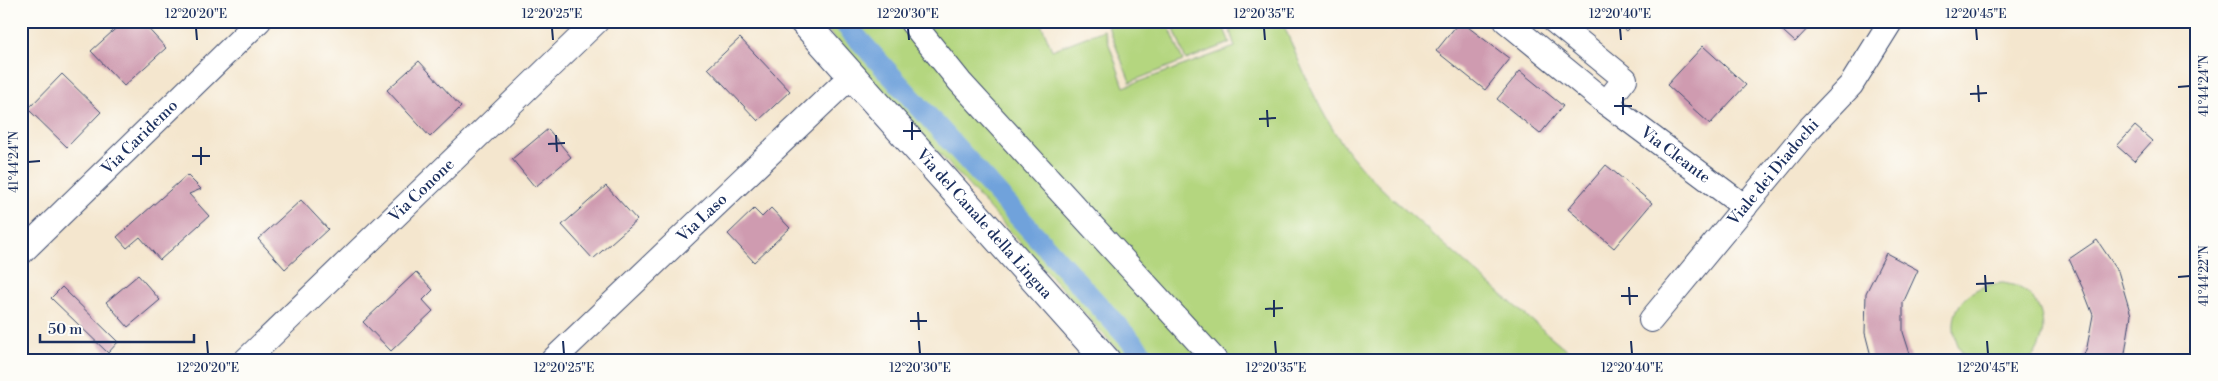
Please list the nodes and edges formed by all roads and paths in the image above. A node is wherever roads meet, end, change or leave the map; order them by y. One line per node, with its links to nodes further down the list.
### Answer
1 (259, 21): 11 (street, Via Caridemo)
2 (597, 21): 13 (street, Via Conone)
3 (803, 21): 8 (street, Via del Canale della Lingua)
4 (911, 21): 16 (street)
5 (1506, 21): 9 (street, Via Cleante)
6 (1554, 21): 9 (street)
7 (1891, 21): 10 (street, Viale dei Diadochi)
8 (851, 76): 14 (street, Via Laso); 15 (street, Via del Canale della Lingua)
9 (1606, 103): 10 (street, Via Cleante)
10 (1745, 207): 12 (street, Viale dei Diadochi)
11 (21, 252)
12 (1651, 320)
13 (246, 360)
14 (553, 360)
15 (1106, 360)
16 (1216, 360)

